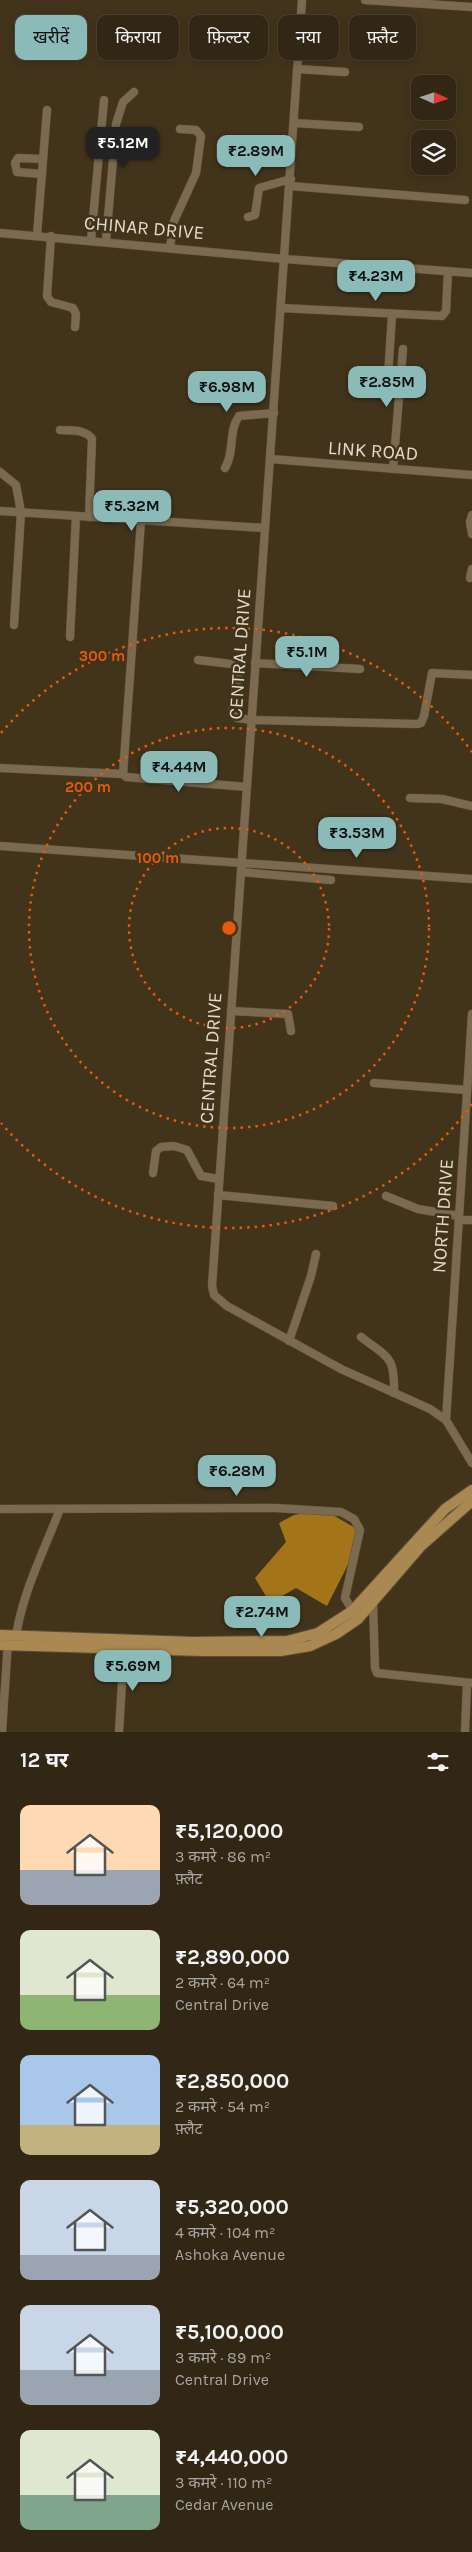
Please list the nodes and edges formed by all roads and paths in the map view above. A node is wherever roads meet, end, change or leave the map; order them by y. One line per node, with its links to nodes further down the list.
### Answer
1 (302, 0): 4 (street, CENTRAL DRIVE)
2 (365, 0): 3 (street)
3 (472, 7)
4 (297, 69): 5 (street); 9 (street, CENTRAL DRIVE)
5 (345, 72)
6 (134, 92): 21 (street)
7 (104, 100): 20 (street)
8 (47, 110): 12 (street)
9 (294, 123): 10 (street); 14 (street, CENTRAL DRIVE)
10 (359, 127)
11 (180, 129): 22 (street)
12 (43, 159): 13 (street); 13 (street)
13 (42, 174): 18 (street)
14 (291, 183): 15 (street); 16 (street); 23 (street, CENTRAL DRIVE)
15 (465, 200)
16 (248, 217)
17 (0, 233): 18 (street, CHINAR DRIVE)
18 (38, 235): 19 (street, CHINAR DRIVE)
19 (51, 236): 20 (street, CHINAR DRIVE); 28 (street)
20 (91, 240): 21 (street, CHINAR DRIVE)
21 (106, 241): 22 (street, CHINAR DRIVE)
22 (170, 247): 23 (street, CHINAR DRIVE)
23 (285, 259): 24 (street, CHINAR DRIVE); 26 (street, CENTRAL DRIVE)
24 (448, 271): 25 (street, CHINAR DRIVE); 27 (street)
25 (472, 273)
26 (281, 308): 27 (street); 31 (street, CENTRAL DRIVE)
27 (392, 315): 30 (street)
28 (76, 326)
29 (402, 349): 30 (street)
30 (400, 380): 35 (street)
31 (274, 413): 33 (street, CENTRAL DRIVE); 34 (street)
32 (60, 430): 42 (street)
33 (271, 459): 35 (street, LINK ROAD); 44 (street, CENTRAL DRIVE)
34 (225, 468)
35 (393, 469): 37 (street, LINK ROAD)
36 (0, 472): 39 (street)
37 (472, 475)
38 (0, 511): 39 (street)
39 (21, 512): 41 (street); 48 (street)
40 (472, 515): 45 (street)
41 (76, 516): 42 (street); 49 (street)
42 (89, 517): 43 (street)
43 (141, 521): 44 (street); 56 (street)
44 (265, 528): 51 (street, CENTRAL DRIVE)
45 (472, 534)
46 (472, 569): 47 (street)
47 (470, 578)
48 (14, 625)
49 (70, 637)
50 (198, 660): 54 (street)
51 (256, 663): 52 (street); 54 (street, CENTRAL DRIVE)
52 (360, 669)
53 (472, 675): 54 (street)
54 (252, 720): 57 (street, CENTRAL DRIVE)
55 (0, 768): 56 (street)
56 (123, 774): 57 (street)
57 (247, 787): 61 (street, CENTRAL DRIVE)
58 (410, 798): 59 (street)
59 (472, 806)
60 (0, 846): 61 (street)
61 (241, 862): 62 (street, CENTRAL DRIVE); 63 (street)
62 (241, 872): 64 (street); 65 (street, CENTRAL DRIVE)
63 (472, 879)
64 (331, 880)
65 (231, 1011): 67 (street); 72 (street, CENTRAL DRIVE)
66 (472, 1014): 68 (street, NORTH DRIVE)
67 (291, 1031)
68 (471, 1034): 70 (street, NORTH DRIVE)
69 (374, 1083): 70 (street)
70 (467, 1090): 76 (street, NORTH DRIVE)
71 (153, 1173): 72 (street)
72 (219, 1179): 73 (street, CENTRAL DRIVE)
73 (218, 1195): 75 (street); 80 (street, CENTRAL DRIVE)
74 (386, 1196): 76 (street)
75 (333, 1206)
76 (459, 1218): 77 (street); 82 (street, NORTH DRIVE)
77 (472, 1220)
78 (316, 1254): 80 (street)
79 (361, 1337): 81 (street)
80 (289, 1341): 81 (street, CENTRAL DRIVE)
81 (394, 1393): 82 (street, CENTRAL DRIVE)
82 (446, 1420): 83 (street, CENTRAL DRIVE)
83 (472, 1463)
84 (472, 1490): 89 (main road)
85 (472, 1501): 88 (main road)
86 (0, 1509): 87 (street)
87 (60, 1509): 89 (street); 90 (street)
88 (374, 1602): 89 (main road); 92 (street)
89 (355, 1615): 90 (main road); 91 (main road)
90 (6, 1640): 91 (main road); 93 (street)
91 (124, 1650): 94 (street)
92 (470, 1683): 95 (street)
93 (2, 1732)
94 (119, 1732)
95 (465, 1732)

